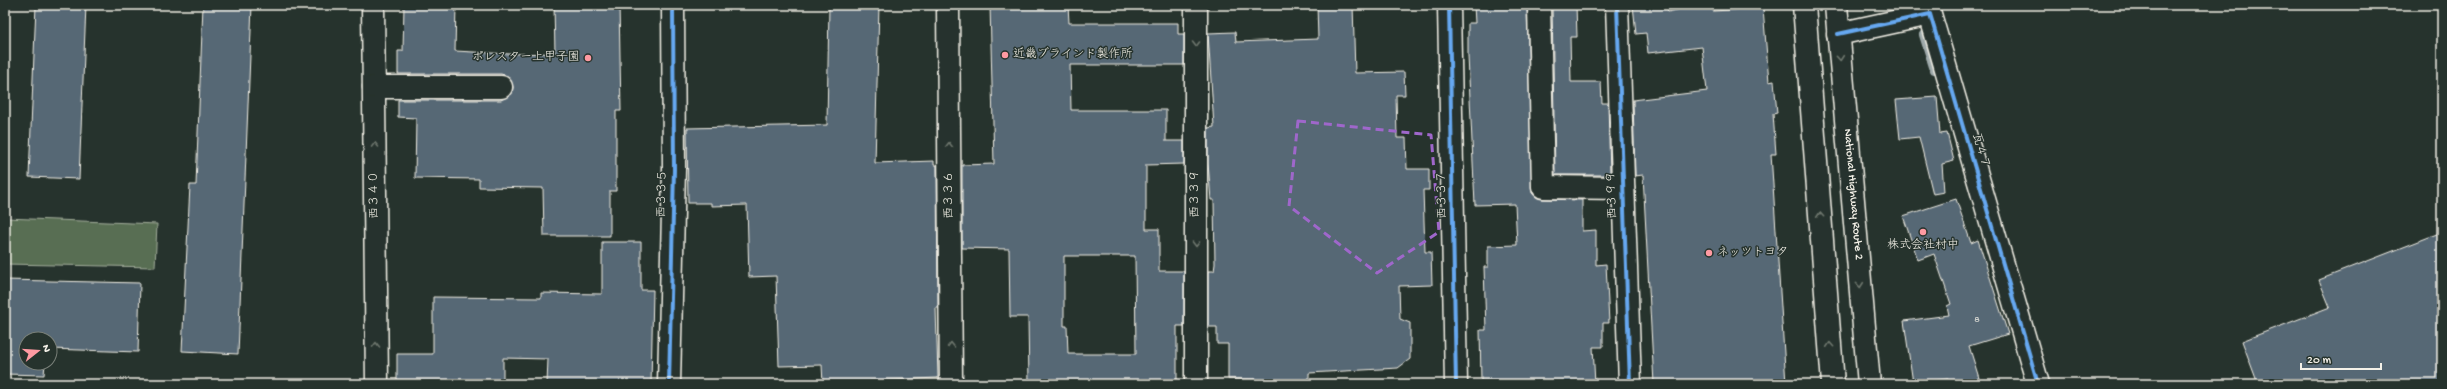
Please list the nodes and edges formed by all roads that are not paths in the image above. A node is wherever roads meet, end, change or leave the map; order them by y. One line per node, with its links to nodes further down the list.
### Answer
1 (373, 5): 11 (main road, 西３４０)
2 (673, 5): 15 (main road, 西３３５)
3 (948, 5): 16 (main road, 西３３６, one-way to 3)
4 (1196, 5): 17 (main road, 西３３９, one-way to 17)
5 (1449, 5): 18 (main road, 西３３７)
6 (1539, 5): 13 (main road)
7 (1617, 5): 13 (main road, 西３９９)
8 (1804, 5): 20 (main road, one-way to 8)
9 (1836, 5): 10 (main road, National Highway Route 2)
10 (1838, 34): 21 (main road, National Highway Route 2, one-way to 21); 22 (main road, 瓦４７)
11 (374, 87): 12 (main road); 14 (main road, 西３４０, one-way to 11)
12 (501, 87)
13 (1623, 188): 19 (main road, 西３９９)
14 (377, 384)
15 (669, 384)
16 (951, 384)
17 (1196, 384)
18 (1456, 384)
19 (1630, 384)
20 (1833, 384)
21 (1869, 384)
22 (2038, 384)

